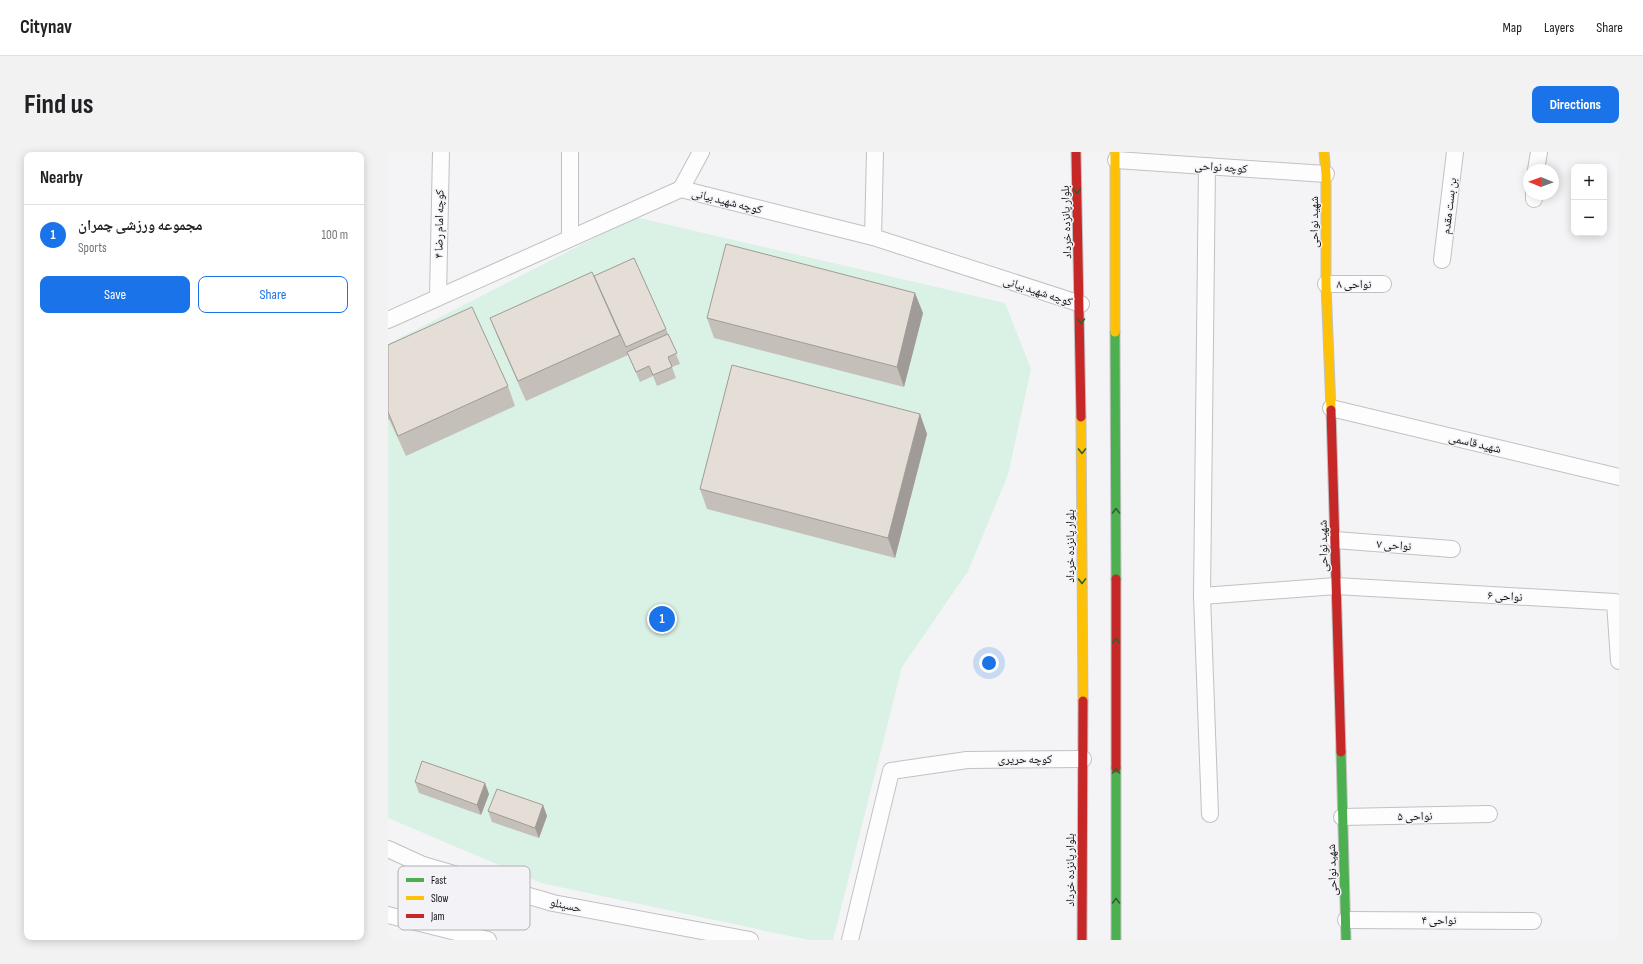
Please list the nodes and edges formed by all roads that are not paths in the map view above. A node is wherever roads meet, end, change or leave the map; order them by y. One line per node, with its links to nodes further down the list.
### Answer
1 (441, 152): 19 (street, کوچه امام رضا ۴)
2 (570, 152): 15 (street)
3 (701, 152): 13 (street)
4 (875, 152): 14 (street)
5 (1076, 152): 20 (main road, بلوار پانزده خرداد, one-way to 20)
6 (1324, 152): 12 (main road, شهید نواحی)
7 (1455, 152): 16 (street, بن بست مقدم)
8 (1539, 152): 10 (street)
9 (1116, 156): 11 (street, کوچه نواحی); 45 (main road, one-way to 9)
10 (1537, 164)
11 (1207, 166): 12 (street, کوچه نواحی); 27 (street)
12 (1326, 174): 17 (main road, شهید نواحی)
13 (681, 189): 14 (street, کوچه شهید بیانی); 15 (street, کوچه شهید بیانی)
14 (873, 237): 20 (street, کوچه شهید بیانی)
15 (570, 238): 19 (street, کوچه شهید بیانی)
16 (1442, 260)
17 (1326, 284): 18 (street, نواحی ۸); 22 (main road, شهید نواحی)
18 (1383, 284)
19 (438, 297): 21 (street, کوچه شهید بیانی)
20 (1081, 304): 29 (main road, بلوار پانزده خرداد, one-way to 29)
21 (388, 320)
22 (1332, 408): 23 (street, شهید قاسمی); 24 (main road, شهید نواحی)
23 (1619, 477)
24 (1335, 540): 25 (street, نواحی ۷); 26 (main road, شهید نواحی)
25 (1452, 549)
26 (1336, 586): 27 (street); 28 (street, نواحی ۶); 32 (main road, شهید نواحی)
27 (1202, 596): 30 (street)
28 (1619, 661)
29 (1083, 759): 43 (street, کوچه حریری); 44 (main road, بلوار پانزده خرداد)
30 (1210, 814)
31 (1489, 814): 32 (street, نواحی ۵)
32 (1342, 817): 38 (main road, شهید نواحی)
33 (388, 849): 34 (street, حسینلو)
34 (426, 866)
35 (530, 896): 42 (street, حسینلو)
36 (388, 915): 37 (street)
37 (398, 918)
38 (1346, 920): 39 (street, نواحی ۴); 46 (main road, شهید نواحی)
39 (1532, 921)
40 (448, 930): 41 (street)
41 (488, 940)
42 (750, 940)
43 (850, 940)
44 (1082, 940)
45 (1116, 940)
46 (1346, 940)

